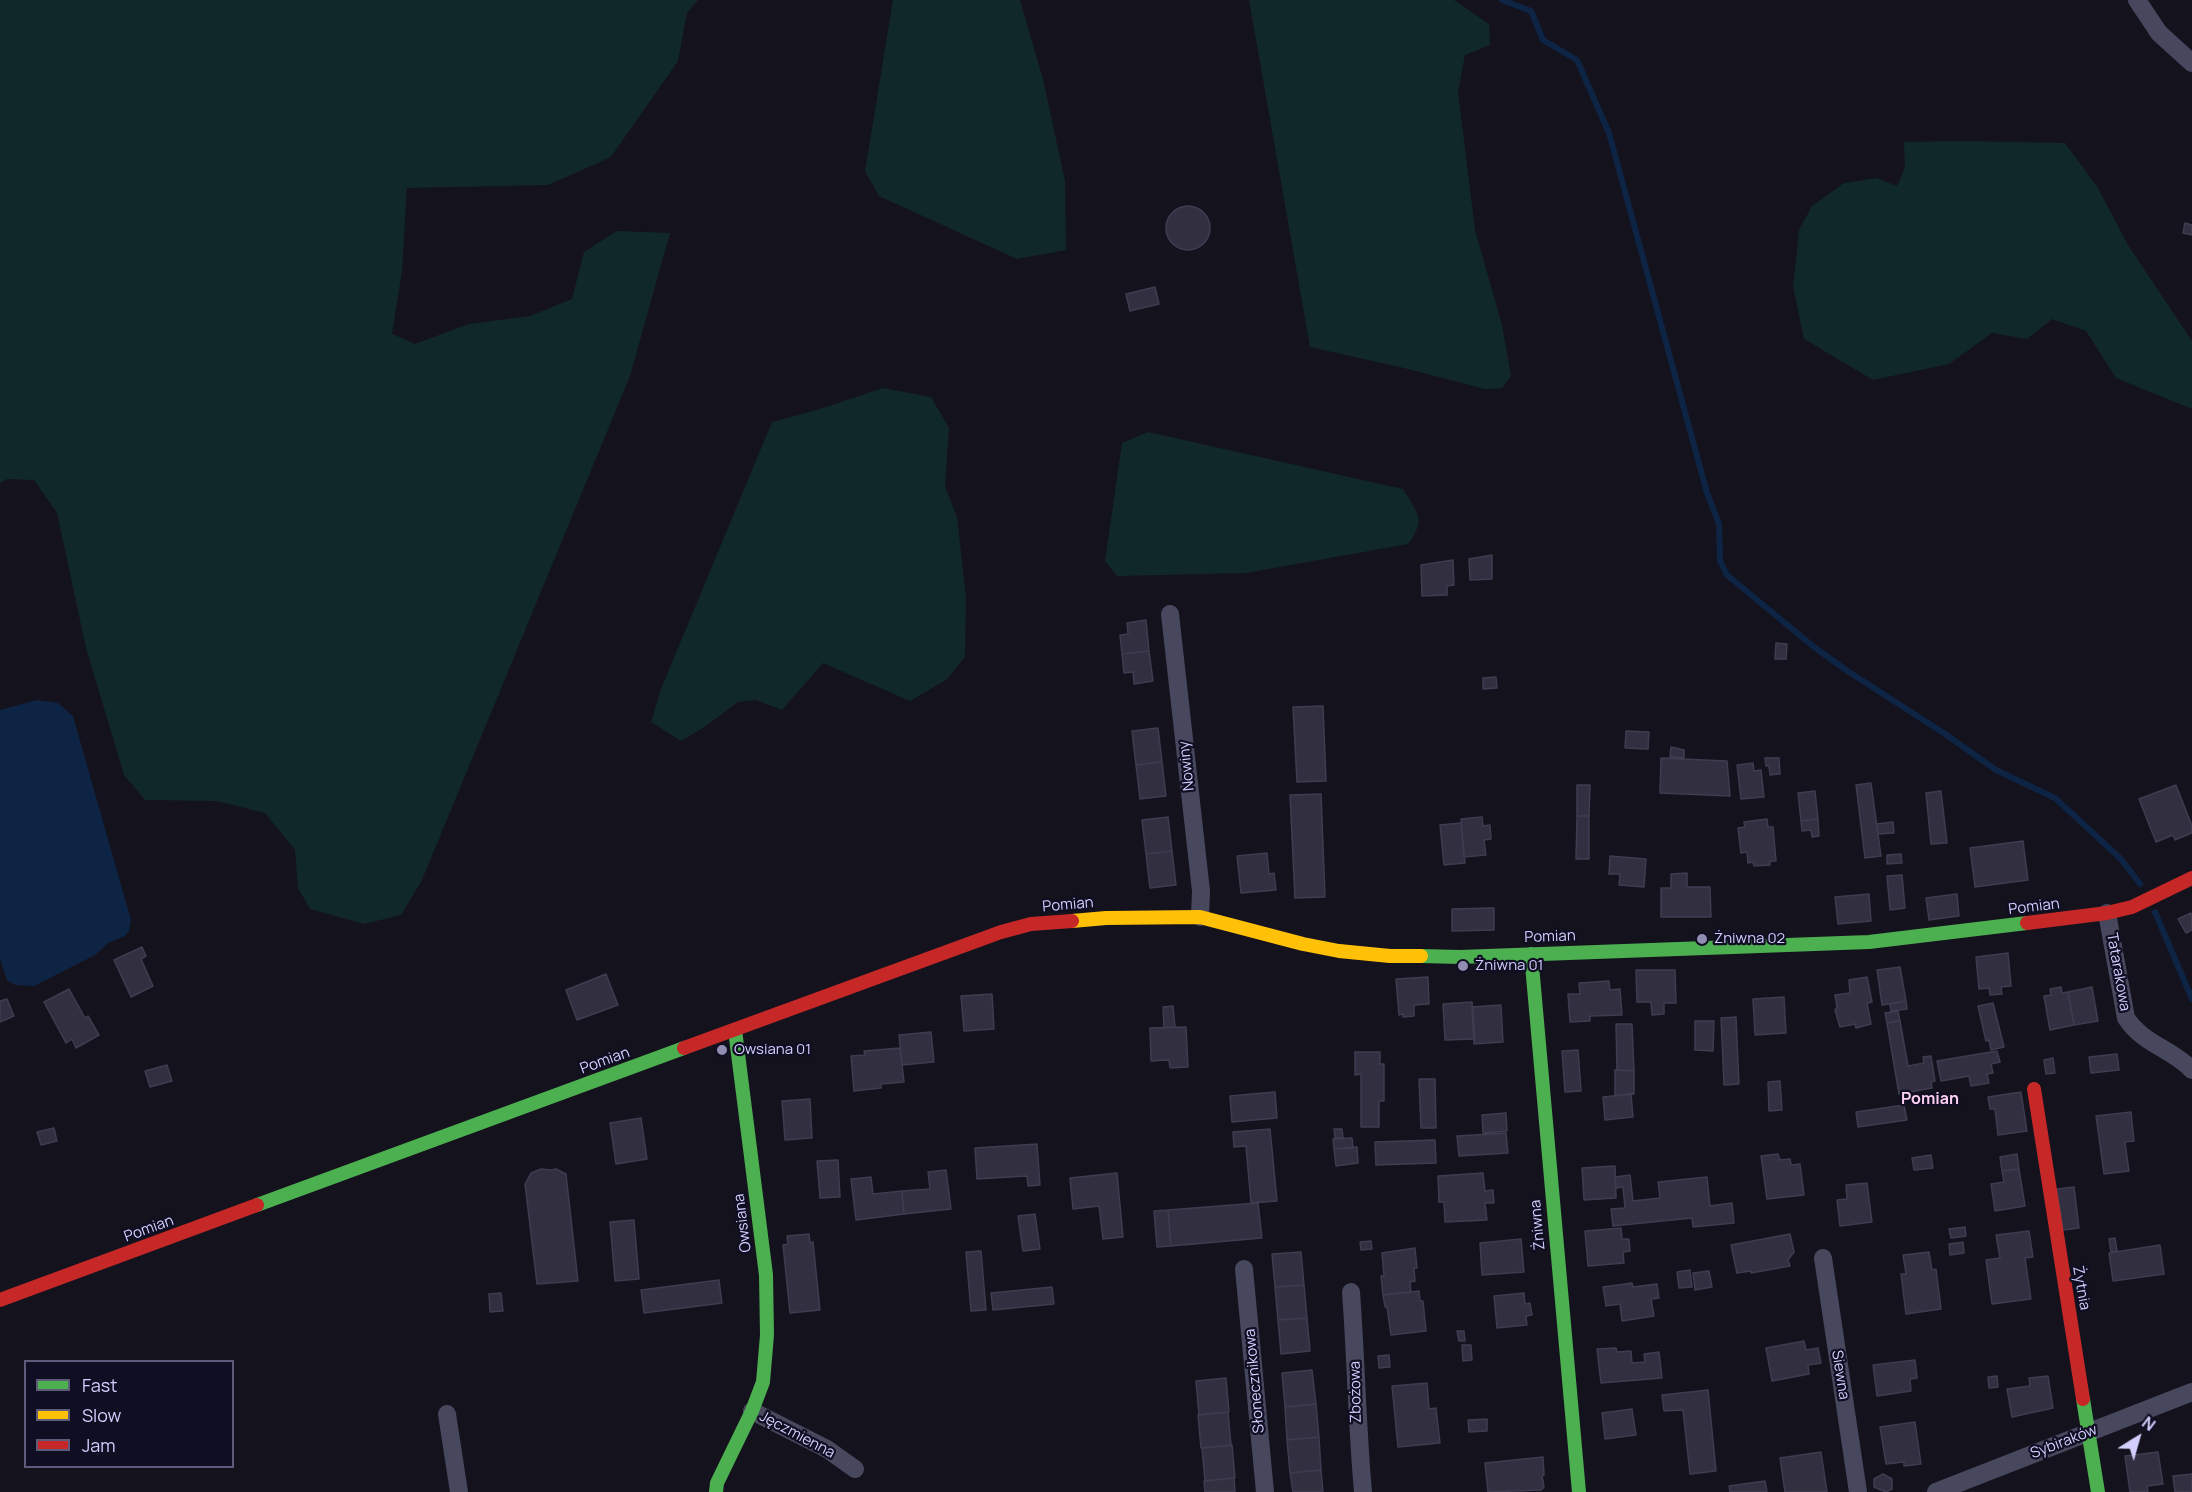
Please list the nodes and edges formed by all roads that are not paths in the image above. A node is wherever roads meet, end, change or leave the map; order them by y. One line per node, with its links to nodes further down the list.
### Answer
1 (2137, 0): 2 (street)
2 (2192, 63)
3 (1170, 614): 6 (street, Nowiny)
4 (2192, 878): 5 (street, Pomian)
5 (2107, 913): 7 (street, Pomian); 9 (street, Tatarakowa)
6 (1200, 917): 7 (street, Pomian); 8 (street, Pomian)
7 (1531, 954): 24 (street, Żniwna)
8 (735, 1030): 14 (street, Pomian); 16 (street, Owsiana)
9 (2192, 1070)
10 (2034, 1089): 18 (street, Żytnia)
11 (1823, 1258): 25 (street, Siewna)
12 (1244, 1269): 22 (street, Słonecznikowa)
13 (1351, 1292): 23 (street, Zbożowa)
14 (0, 1300)
15 (2192, 1392): 18 (street, Sybiraków)
16 (752, 1412): 19 (street, Jęczmienna); 21 (street, Jęczmienna)
17 (447, 1413): 20 (street)
18 (2090, 1432): 26 (street, Sybiraków); 27 (street, Żytnia)
19 (855, 1468)
20 (459, 1492)
21 (716, 1492)
22 (1265, 1492)
23 (1363, 1492)
24 (1579, 1492)
25 (1858, 1492)
26 (1936, 1492)
27 (2098, 1492)

